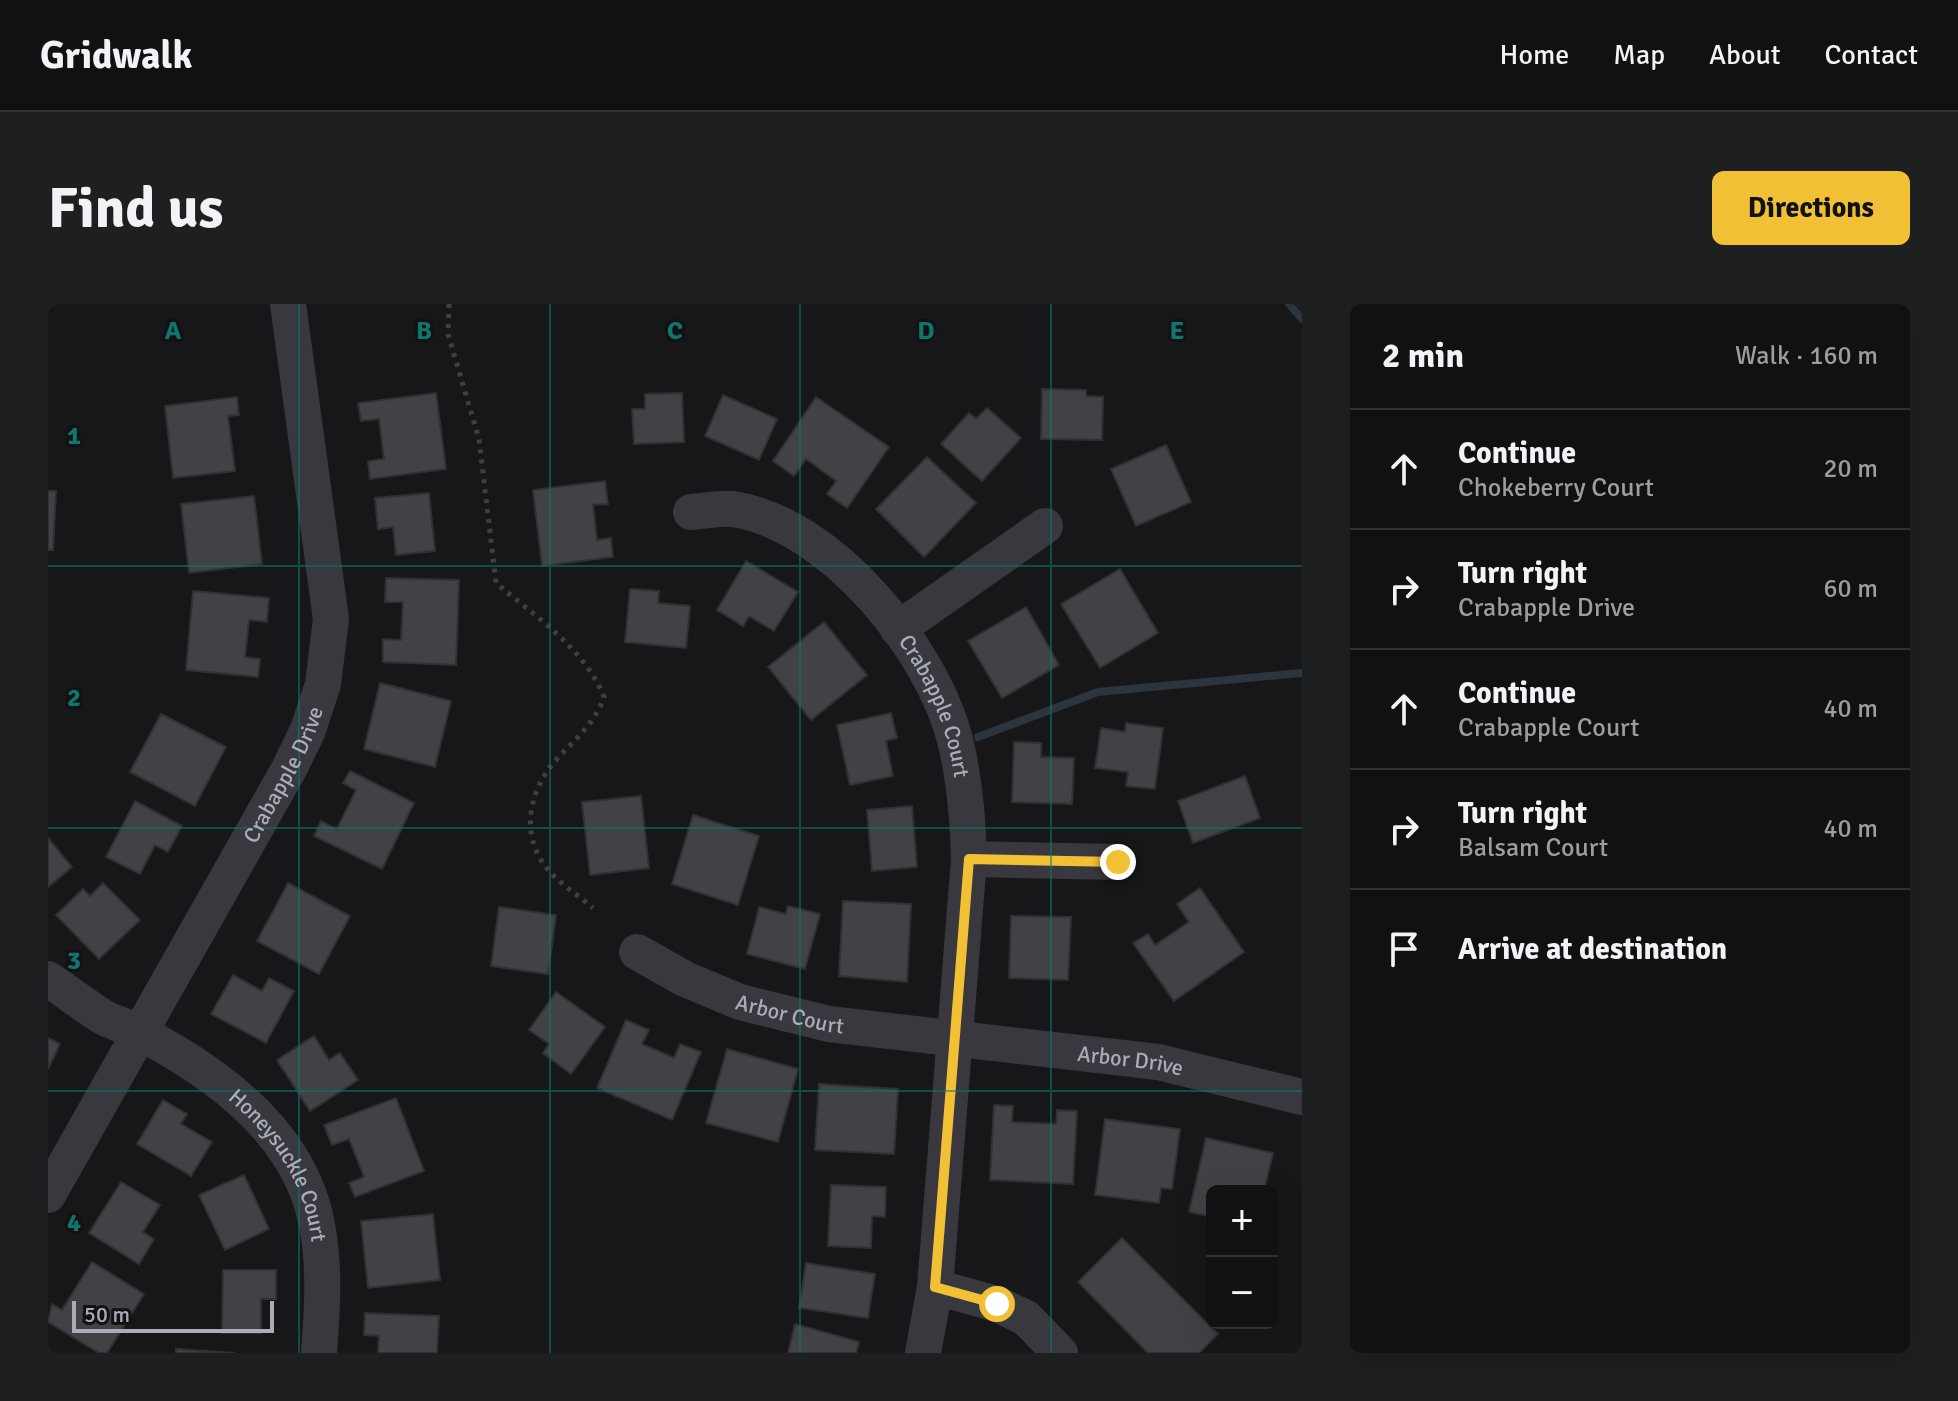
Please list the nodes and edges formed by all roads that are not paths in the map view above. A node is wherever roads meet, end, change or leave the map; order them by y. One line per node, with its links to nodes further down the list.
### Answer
1 (288, 304): 9 (street, Crabapple Drive)
2 (691, 512): 4 (street, Crabapple Court)
3 (1045, 526): 4 (street)
4 (898, 629): 5 (street, Crabapple Court)
5 (969, 859): 6 (street); 10 (street, Crabapple Court)
6 (1118, 862)
7 (637, 952): 10 (street, Arbor Court)
8 (48, 979): 9 (street, Honeysuckle Court)
9 (141, 1033): 12 (street, Crabapple Drive); 14 (street, Honeysuckle Court)
10 (954, 1039): 11 (street, Arbor Drive); 13 (street)
11 (1302, 1097)
12 (48, 1195)
13 (935, 1287): 15 (street); 16 (street)
14 (319, 1353)
15 (923, 1353)
16 (1060, 1353)

